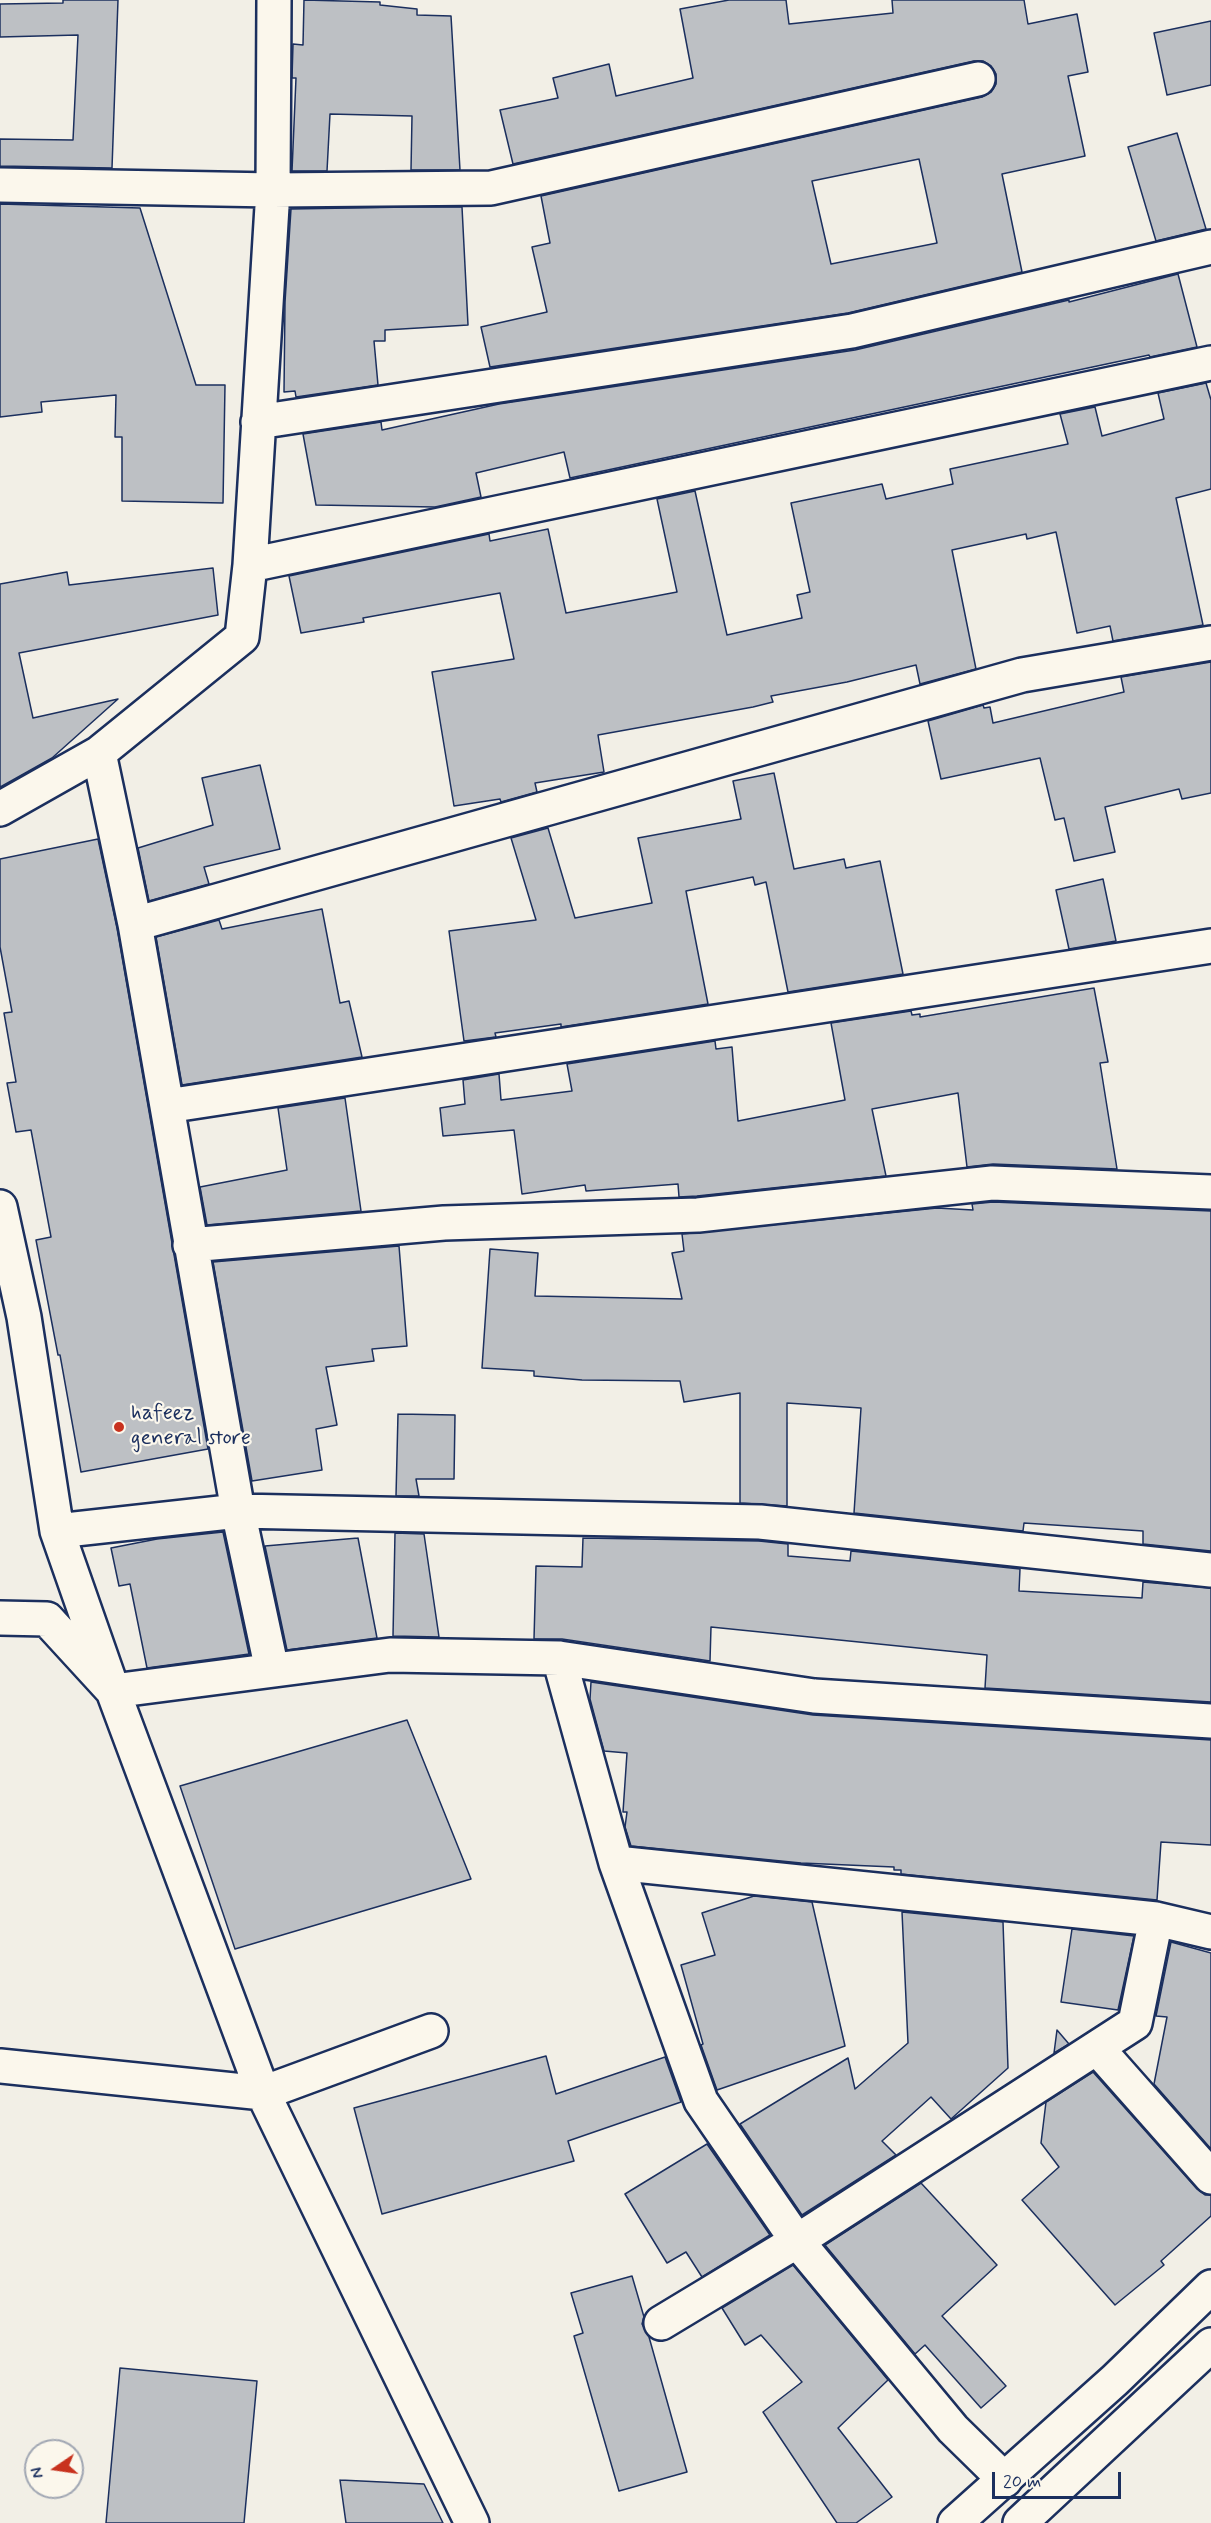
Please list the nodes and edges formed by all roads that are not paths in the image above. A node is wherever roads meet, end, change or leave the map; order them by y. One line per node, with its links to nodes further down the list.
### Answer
1 (273, 0): 4 (street)
2 (978, 79): 4 (street)
3 (0, 185): 4 (street)
4 (273, 189): 7 (street)
5 (1211, 247): 7 (street)
6 (1211, 363): 8 (street)
7 (258, 422): 8 (street)
8 (250, 565): 10 (street)
9 (1211, 643): 12 (street)
10 (99, 753): 11 (street); 12 (street)
11 (0, 809)
12 (135, 924): 14 (street)
13 (1211, 946): 14 (street)
14 (167, 1106): 17 (street)
15 (1211, 1192): 17 (street)
16 (0, 1207): 19 (street)
17 (190, 1245): 18 (street)
18 (238, 1511): 19 (street); 20 (street); 23 (street)
19 (57, 1532): 24 (street)
20 (1211, 1570)
21 (0, 1618): 24 (street)
22 (559, 1658): 23 (street); 25 (street); 26 (street)
23 (272, 1670): 24 (street)
24 (113, 1691): 32 (street)
25 (1211, 1721)
26 (616, 1863): 27 (street); 34 (street)
27 (1156, 1919): 28 (street); 30 (street)
28 (1211, 1932)
29 (431, 2031): 32 (street)
30 (1096, 2048): 33 (street); 34 (street)
31 (0, 2066): 32 (street)
32 (263, 2093): 39 (street)
33 (1211, 2177)
34 (797, 2241): 36 (street); 38 (street)
35 (1211, 2287): 38 (street)
36 (660, 2323)
37 (1211, 2345): 41 (street)
38 (1005, 2480): 40 (street)
39 (472, 2523)
40 (955, 2523)
41 (1020, 2523)

